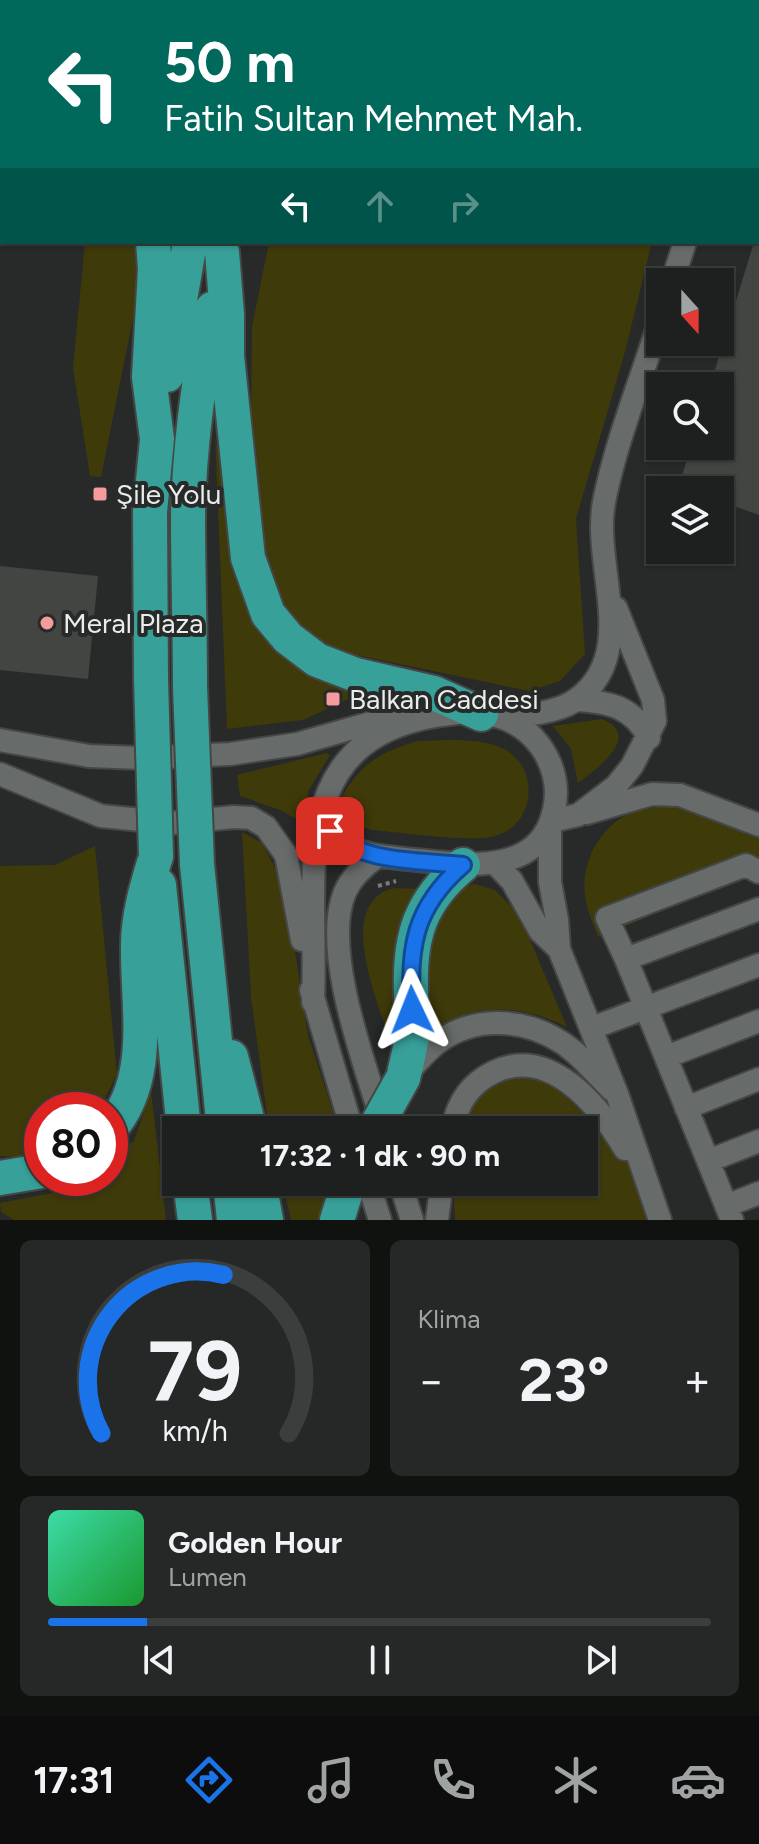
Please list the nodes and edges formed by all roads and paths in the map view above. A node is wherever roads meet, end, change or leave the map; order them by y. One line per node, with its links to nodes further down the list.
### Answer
1 (153, 244): 7 (highway)
2 (190, 244): 7 (highway)
3 (684, 244): 5 (street)
4 (224, 247): 10 (highway); 29 (highway, bridge)
5 (677, 268)
6 (649, 356): 8 (street)
7 (157, 439): 19 (highway, bridge)
8 (606, 579): 9 (street); 12 (street)
9 (577, 700): 10 (street); 12 (street)
10 (494, 716): 11 (street); 17 (street)
11 (432, 717): 13 (street); 15 (street)
12 (649, 738): 16 (street)
13 (0, 740)
14 (0, 774): 27 (street)
15 (324, 804): 20 (street); 27 (street)
16 (578, 815): 17 (street); 18 (street)
17 (551, 822): 21 (street); 24 (street)
18 (759, 825)
19 (156, 856): 36 (highway); 38 (highway)
20 (378, 856): 21 (street); 42 (street)
21 (479, 864): 24 (street); 33 (highway)
22 (759, 872): 25 (street)
23 (759, 909): 25 (street)
24 (559, 949): 31 (street)
25 (626, 959): 28 (street)
26 (759, 965): 28 (street)
27 (313, 1002): 41 (street)
28 (646, 1007): 31 (street); 32 (street)
29 (210, 1009): 39 (highway); 40 (highway)
30 (759, 1021): 32 (street)
31 (592, 1028): 35 (street)
32 (666, 1057): 37 (street)
33 (403, 1078): 35 (street); 43 (highway, bridge)
34 (759, 1079): 37 (street)
35 (617, 1094): 49 (street)
36 (128, 1101)
37 (686, 1108): 46 (street)
38 (183, 1116)
39 (222, 1116)
40 (247, 1116)
41 (348, 1116)
42 (380, 1116)
43 (382, 1116)
44 (457, 1116): 49 (street)
45 (759, 1141): 46 (street)
46 (708, 1161): 58 (street)
47 (24, 1176): 48 (highway)
48 (0, 1178)
49 (647, 1185): 66 (street)
50 (759, 1193): 58 (street)
51 (192, 1196): 59 (highway)
52 (231, 1196): 60 (highway)
53 (262, 1196): 61 (highway)
54 (349, 1196): 62 (highway)
55 (364, 1196): 63 (street)
56 (404, 1196): 64 (street)
57 (440, 1196): 65 (street)
58 (729, 1213)
59 (195, 1220)
60 (234, 1220)
61 (266, 1220)
62 (337, 1220)
63 (380, 1220)
64 (412, 1220)
65 (437, 1220)
66 (660, 1220)

